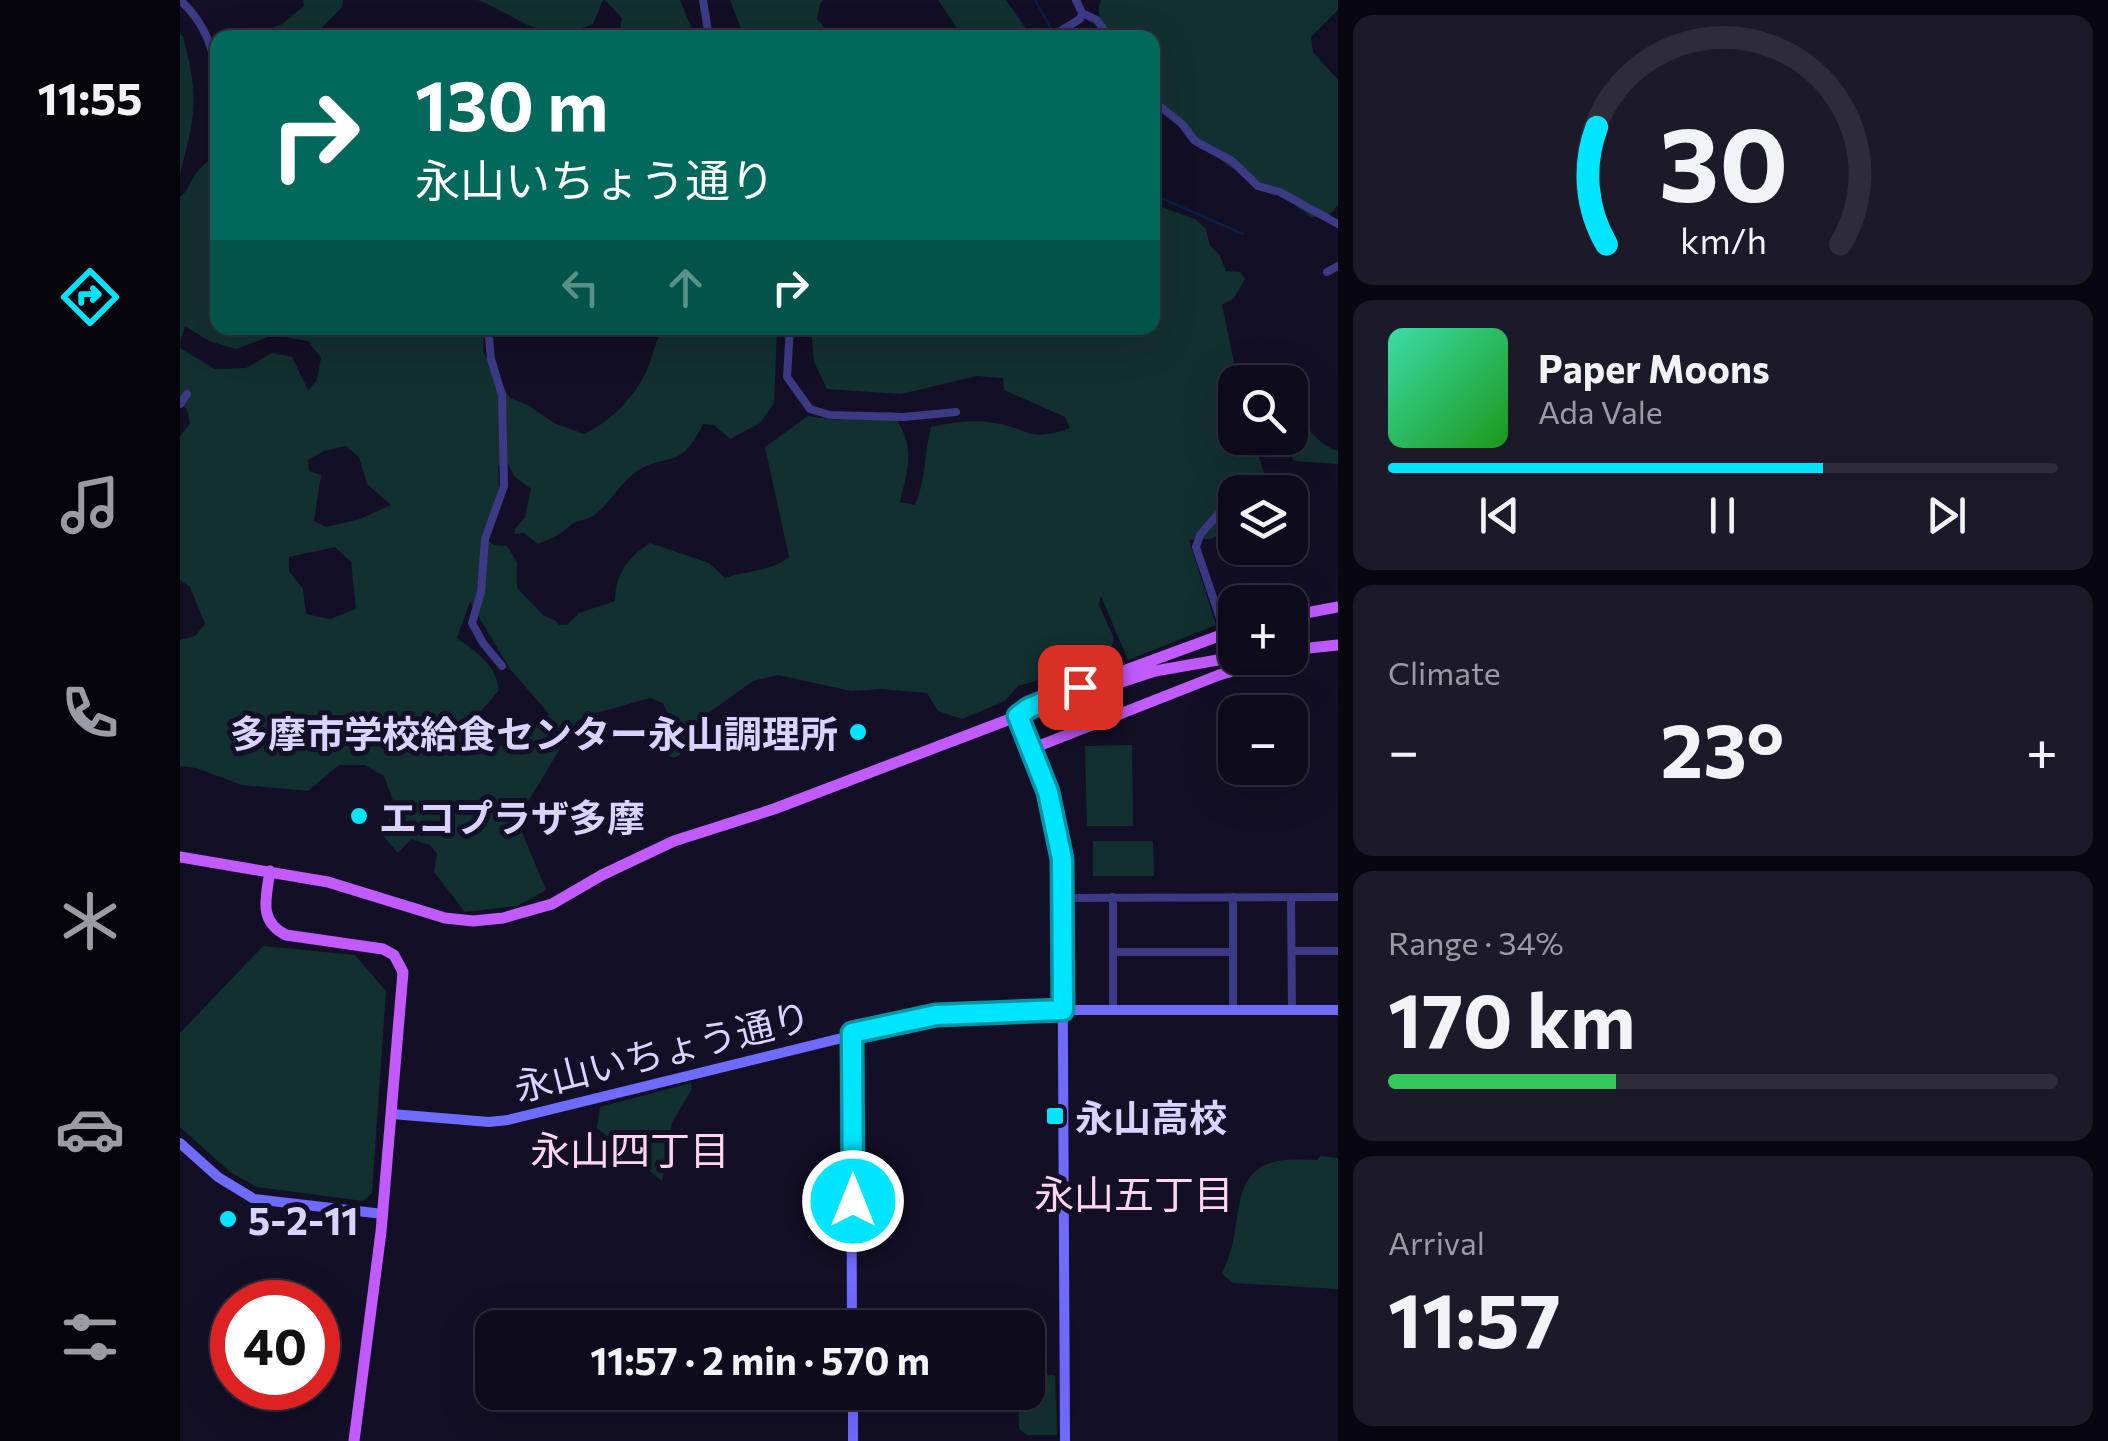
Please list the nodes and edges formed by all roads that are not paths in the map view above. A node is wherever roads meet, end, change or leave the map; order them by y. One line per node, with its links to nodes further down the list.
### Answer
1 (180, 0): 8 (street)
2 (703, 0): 5 (street)
3 (1076, 0): 4 (street)
4 (1082, 13): 6 (street); 7 (street)
5 (706, 30)
6 (1064, 30)
7 (1104, 30)
8 (210, 36)
9 (1160, 106): 10 (street)
10 (1338, 224)
11 (1338, 266): 12 (street)
12 (1327, 272)
13 (489, 335): 26 (street)
14 (790, 335): 17 (street)
15 (187, 394): 16 (street)
16 (180, 404)
17 (956, 412)
18 (1218, 514): 19 (street)
19 (1218, 602)
20 (1338, 607): 21 (main road)
21 (1308, 613)
22 (1218, 637): 28 (main road)
23 (1338, 645): 24 (main road)
24 (1308, 649)
25 (1218, 660): 28 (main road)
26 (502, 666)
27 (1221, 675): 29 (main road)
28 (1018, 716): 29 (main road); 31 (main road)
29 (1031, 749): 35 (street)
30 (180, 856): 31 (main road)
31 (270, 872): 47 (main road)
32 (1114, 897): 33 (street); 35 (street); 38 (street)
33 (1233, 897): 36 (street); 39 (street)
34 (1338, 897): 36 (street)
35 (1062, 898): 41 (street)
36 (1291, 898): 40 (street)
37 (1338, 951): 40 (street)
38 (1113, 952): 39 (street); 42 (street)
39 (1232, 952): 43 (street)
40 (1292, 952): 44 (street)
41 (1063, 1010): 42 (street, 永山いちょう通り); 46 (street, 永山いちょう通り); 54 (street)
42 (1112, 1010): 43 (street, 永山いちょう通り)
43 (1233, 1010): 44 (street, 永山いちょう通り)
44 (1292, 1010): 45 (street, 永山いちょう通り)
45 (1338, 1010)
46 (852, 1033): 47 (street, 永山いちょう通り); 50 (street)
47 (392, 1114): 49 (main road)
48 (180, 1142): 49 (street)
49 (383, 1214): 52 (main road)
50 (852, 1310)
51 (852, 1410): 53 (street)
52 (354, 1441)
53 (853, 1441)
54 (1065, 1441)

